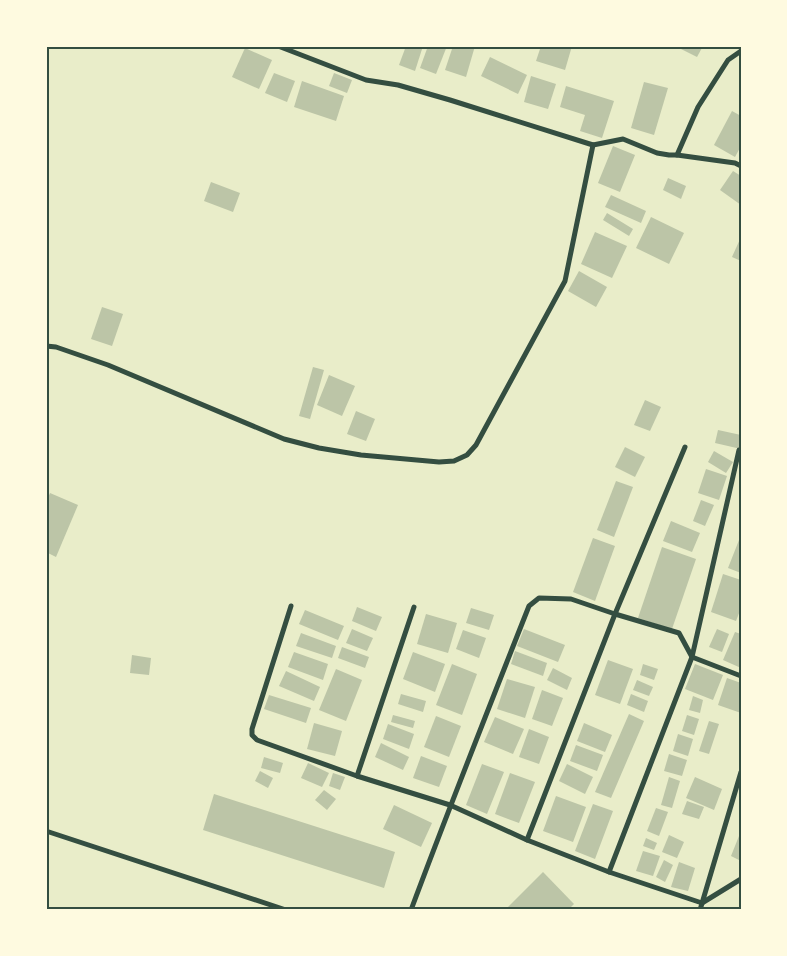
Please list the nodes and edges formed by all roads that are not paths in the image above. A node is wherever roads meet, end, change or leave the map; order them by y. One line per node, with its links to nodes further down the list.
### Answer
1 (278, 46): 3 (street)
2 (741, 51): 4 (street)
3 (593, 145): 4 (street); 6 (street)
4 (677, 155): 5 (street)
5 (741, 166)
6 (46, 346)
7 (685, 447): 11 (street)
8 (739, 450): 12 (street)
9 (291, 606): 15 (street)
10 (414, 607): 15 (street)
11 (615, 614): 12 (street); 16 (street); 18 (street)
12 (692, 657): 13 (street); 19 (street)
13 (741, 676)
14 (741, 772): 21 (street)
15 (356, 776): 16 (street)
16 (450, 805): 18 (street); 24 (street)
17 (46, 831): 22 (street)
18 (527, 840): 19 (street)
19 (609, 872): 21 (street)
20 (741, 879): 21 (street)
21 (702, 903): 25 (street)
22 (268, 907): 23 (street)
23 (286, 910)
24 (411, 910)
25 (700, 910)

